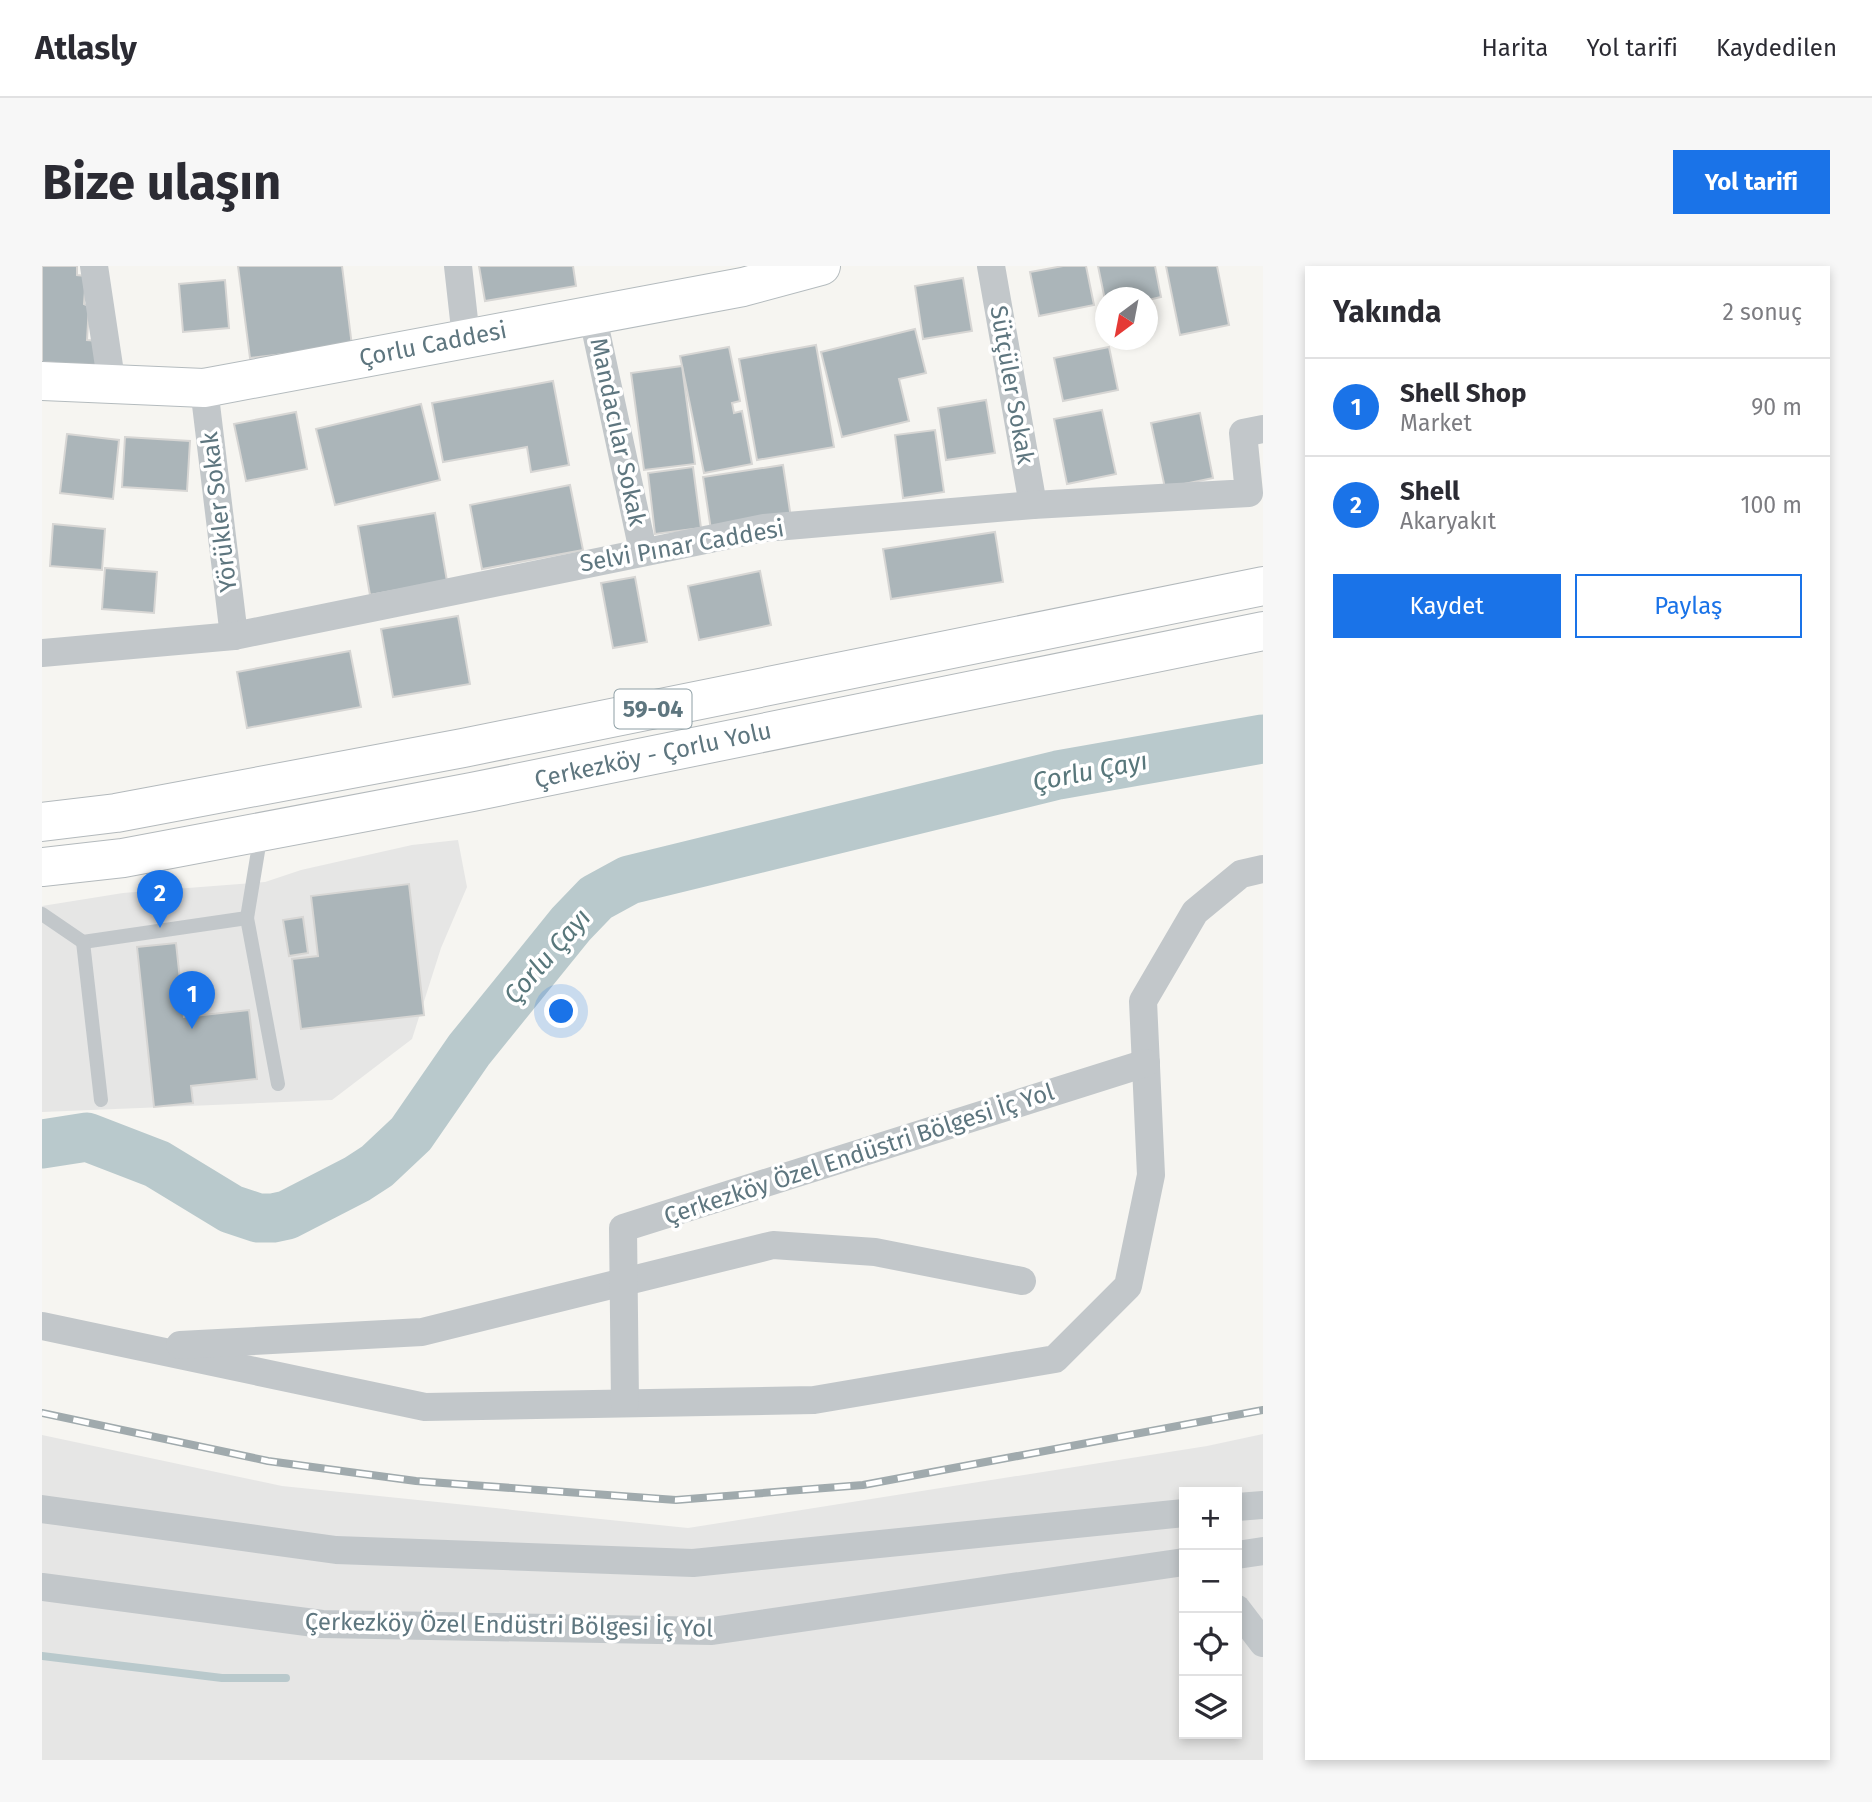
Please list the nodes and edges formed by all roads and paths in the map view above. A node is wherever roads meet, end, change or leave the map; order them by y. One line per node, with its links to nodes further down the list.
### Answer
1 (94, 266): 9 (street)
2 (458, 266): 7 (street)
3 (821, 266): 5 (main road, Çorlu Caddesi)
4 (990, 266): 12 (street, Sütçüler Sokak)
5 (741, 276): 6 (main road, Çorlu Caddesi)
6 (592, 313): 7 (main road, Çorlu Caddesi); 13 (street, Mandacılar Sokak)
7 (466, 338): 10 (main road, Çorlu Caddesi)
8 (42, 381): 9 (main road, Çorlu Caddesi)
9 (113, 386): 10 (main road, Çorlu Caddesi)
10 (204, 388): 16 (street, Yörükler Sokak)
11 (1263, 429): 12 (street, Selvi Pınar Caddesi)
12 (1033, 505): 13 (street, Selvi Pınar Caddesi)
13 (643, 551): 16 (street, Selvi Pınar Caddesi)
14 (1263, 586): 18 (main road, 59-04)
15 (1263, 631): 19 (main road, Çerkezköy - Çorlu Yolu / 59-04)
16 (234, 636): 17 (street, Selvi Pınar Caddesi)
17 (42, 653)
18 (42, 822)
19 (262, 832): 20 (main road, Çerkezköy - Çorlu Yolu / 59-04); 23 (lane)
20 (42, 867)
21 (1263, 869): 25 (street)
22 (42, 914): 24 (lane)
23 (247, 918): 24 (lane); 26 (lane)
24 (83, 942): 27 (lane)
25 (1146, 1063): 29 (street, Çerkezköy Özel Endüstri Bölgesi İç Yol); 32 (street)
26 (278, 1084)
27 (102, 1100)
28 (1022, 1281): 29 (street)
29 (624, 1282): 31 (street); 32 (street, Çerkezköy Özel Endüstri Bölgesi İç Yol)
30 (42, 1326): 31 (street)
31 (143, 1347): 32 (street)
32 (625, 1404)
33 (1263, 1505): 34 (street)
34 (1242, 1507)
35 (42, 1509): 36 (street)
36 (1179, 1514)
37 (1263, 1551): 38 (street)
38 (1242, 1554)
39 (1179, 1563): 40 (street, Çerkezköy Özel Endüstri Bölgesi İç Yol)
40 (42, 1587)
41 (1240, 1613): 42 (street)
42 (1263, 1643)

